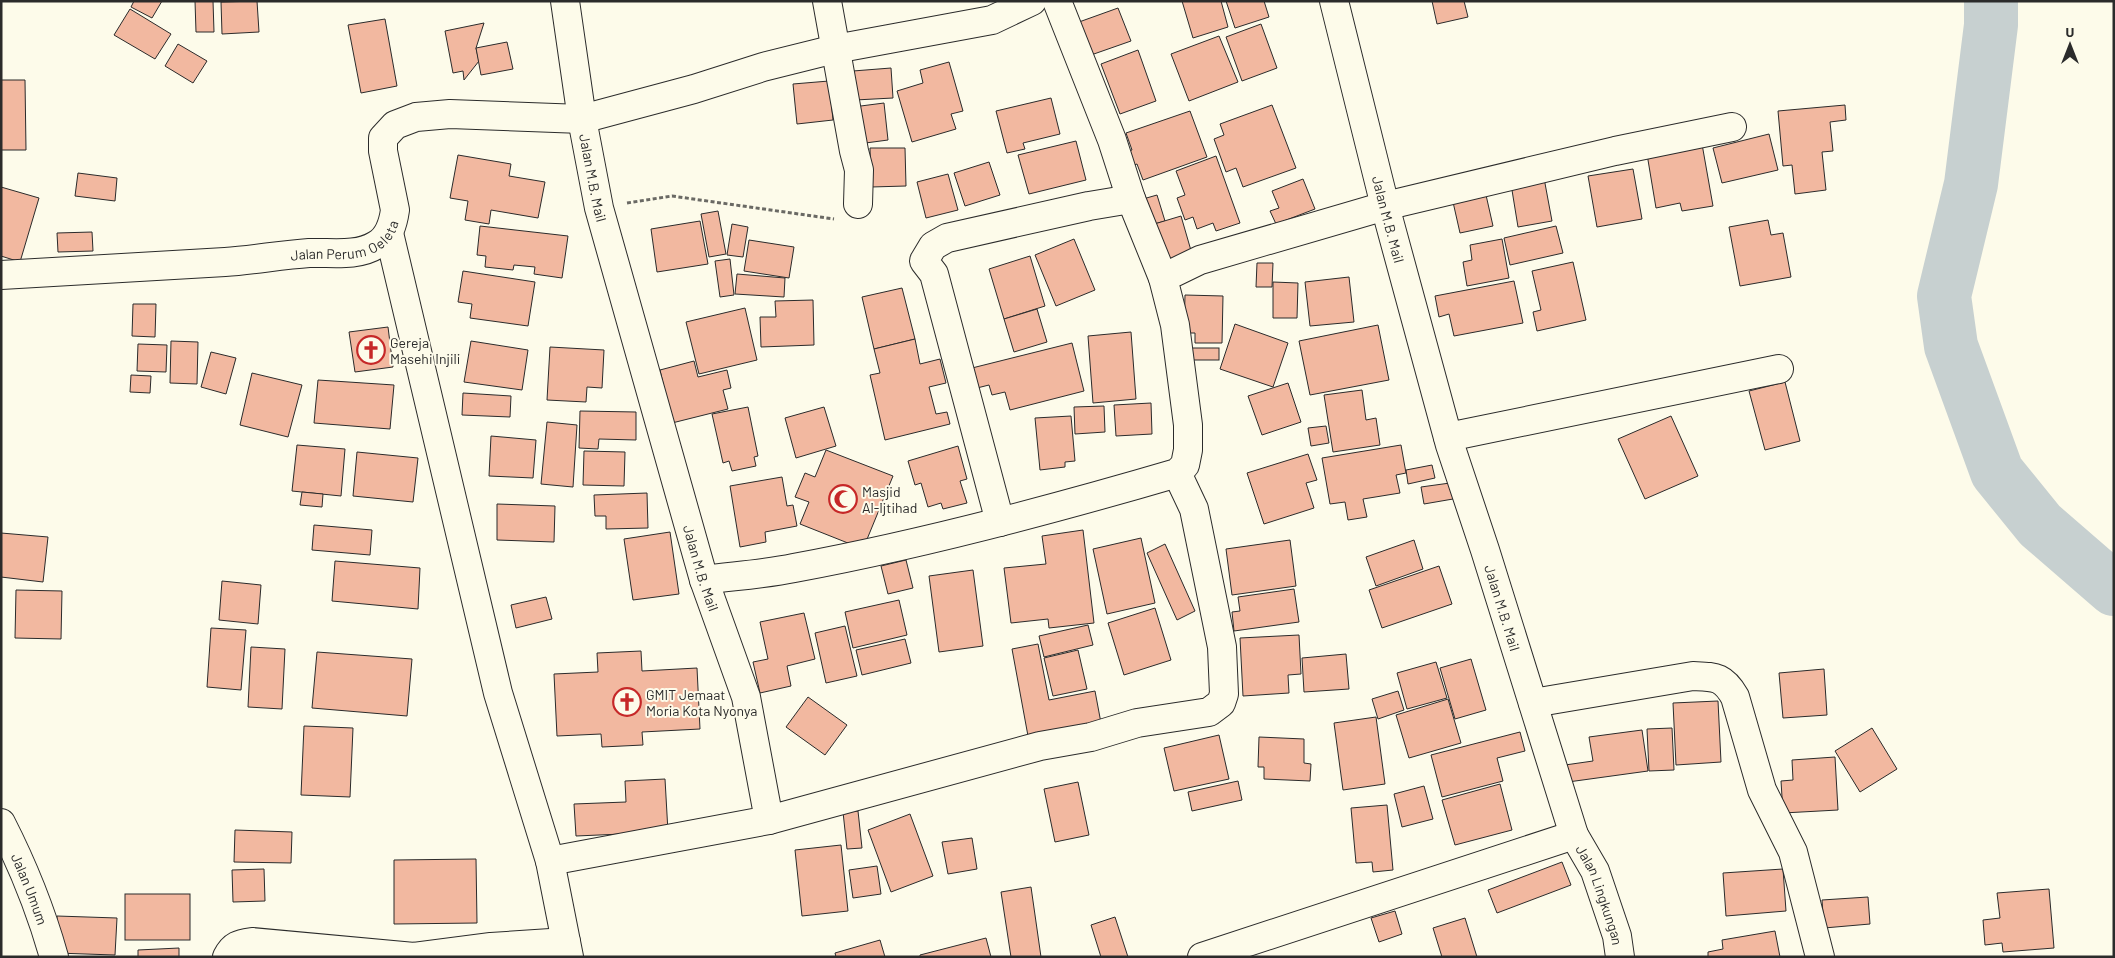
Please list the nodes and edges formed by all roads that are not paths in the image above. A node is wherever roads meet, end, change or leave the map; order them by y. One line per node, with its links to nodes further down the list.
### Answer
1 (566, 1): 7 (street, Jalan M.B. Mail)
2 (827, 1): 6 (street)
3 (1032, 1): 6 (street, Jalan Perum Oeleta)
4 (1057, 1): 9 (street)
5 (1334, 1): 11 (street, Jalan M.B. Mail)
6 (835, 49): 7 (street, Jalan Perum Oeleta); 10 (street)
7 (582, 119): 12 (street, Jalan Perum Oeleta); 19 (street, Jalan M.B. Mail)
8 (1732, 127): 11 (street)
9 (1131, 199): 14 (street); 18 (street)
10 (858, 204)
11 (1385, 206): 14 (street); 16 (street, Jalan M.B. Mail)
12 (389, 232): 13 (street, Jalan Perum Oeleta); 24 (street)
13 (1, 276)
14 (1163, 278): 17 (street)
15 (1779, 369): 16 (street)
16 (1448, 437): 20 (street, Jalan M.B. Mail)
17 (1177, 473): 18 (street); 21 (street)
18 (1000, 522): 19 (street)
19 (704, 580): 21 (street, Jalan M.B. Mail)
20 (1533, 703): 23 (street, Jalan M.B. Mail); 30 (street)
21 (769, 820): 24 (street)
22 (1, 823): 26 (street, Jalan Umum)
23 (1574, 835): 28 (street); 29 (street, Jalan Lingkungan)
24 (550, 861): 25 (street)
25 (567, 950): 27 (street)
26 (54, 957)
27 (227, 957)
28 (1202, 957)
29 (1620, 957)
30 (1820, 957)

